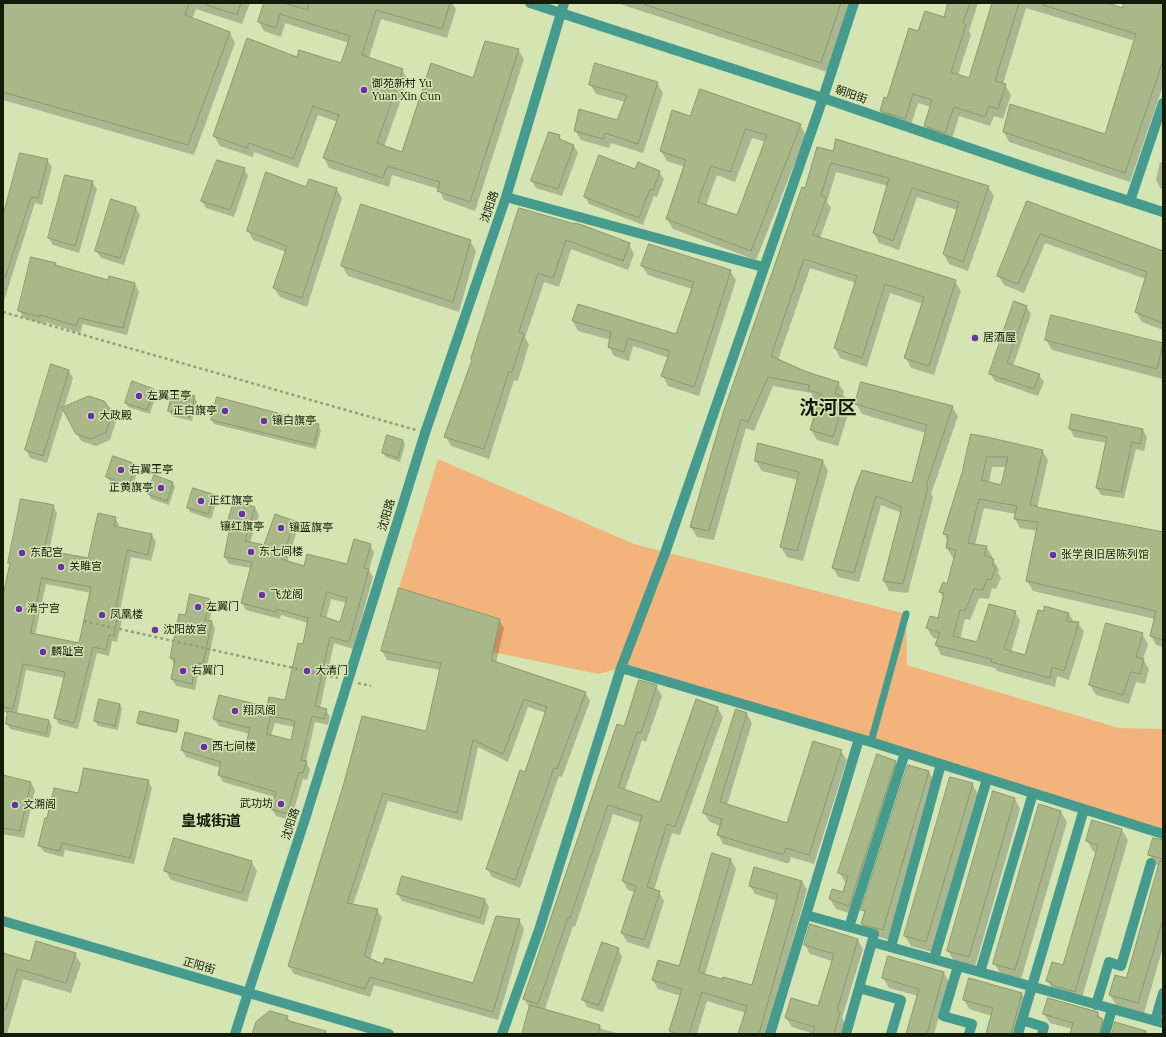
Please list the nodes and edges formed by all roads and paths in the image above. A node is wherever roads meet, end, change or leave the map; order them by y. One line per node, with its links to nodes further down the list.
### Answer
1 (530, 3): 3 (street, 朝阳街)
2 (854, 3): 4 (street)
3 (562, 8): 4 (street, 朝阳街); 6 (street, 沈阳路)
4 (823, 98): 7 (street, 朝阳街); 9 (street)
5 (1163, 103): 7 (street)
6 (506, 197): 9 (street); 11 (street, 沈阳路)
7 (1130, 201): 8 (street, 朝阳街)
8 (1163, 212)
9 (763, 267): 14 (street)
10 (3, 312): 11 (path)
11 (425, 433): 15 (street, 沈阳路)
12 (906, 614): 18 (lane)
13 (84, 621): 15 (path)
14 (621, 668): 17 (street); 44 (street)
15 (348, 680): 16 (path); 36 (street, 沈阳路)
16 (371, 686)
17 (860, 739): 18 (street); 26 (street)
18 (871, 742): 19 (street)
19 (905, 753): 20 (street); 28 (street)
20 (942, 764): 21 (street); 30 (street)
21 (987, 779): 22 (street); 31 (street)
22 (1032, 793): 23 (street); 33 (street)
23 (1084, 809): 24 (street); 34 (street)
24 (1163, 834)
25 (1151, 863): 38 (street)
26 (806, 915): 28 (street); 45 (street)
27 (3, 921): 36 (street, 正阳街)
28 (849, 927): 29 (street)
29 (872, 942): 30 (street); 35 (street)
30 (891, 947): 31 (street)
31 (934, 959): 32 (street)
32 (958, 966): 33 (street); 48 (street)
33 (980, 972): 34 (street)
34 (1032, 987): 38 (street); 40 (street)
35 (859, 988): 46 (street); 47 (street)
36 (248, 993): 42 (street, 沈阳路); 43 (street, 正阳街)
37 (1163, 993): 41 (street)
38 (1096, 1005): 39 (street)
39 (1112, 1009): 41 (street); 51 (street)
40 (1022, 1020): 49 (street); 50 (street)
41 (1159, 1022)
42 (235, 1034)
43 (389, 1034)
44 (502, 1034)
45 (770, 1034)
46 (846, 1034)
47 (891, 1034)
48 (969, 1034)
49 (1018, 1034)
50 (1042, 1034)
51 (1105, 1034)

